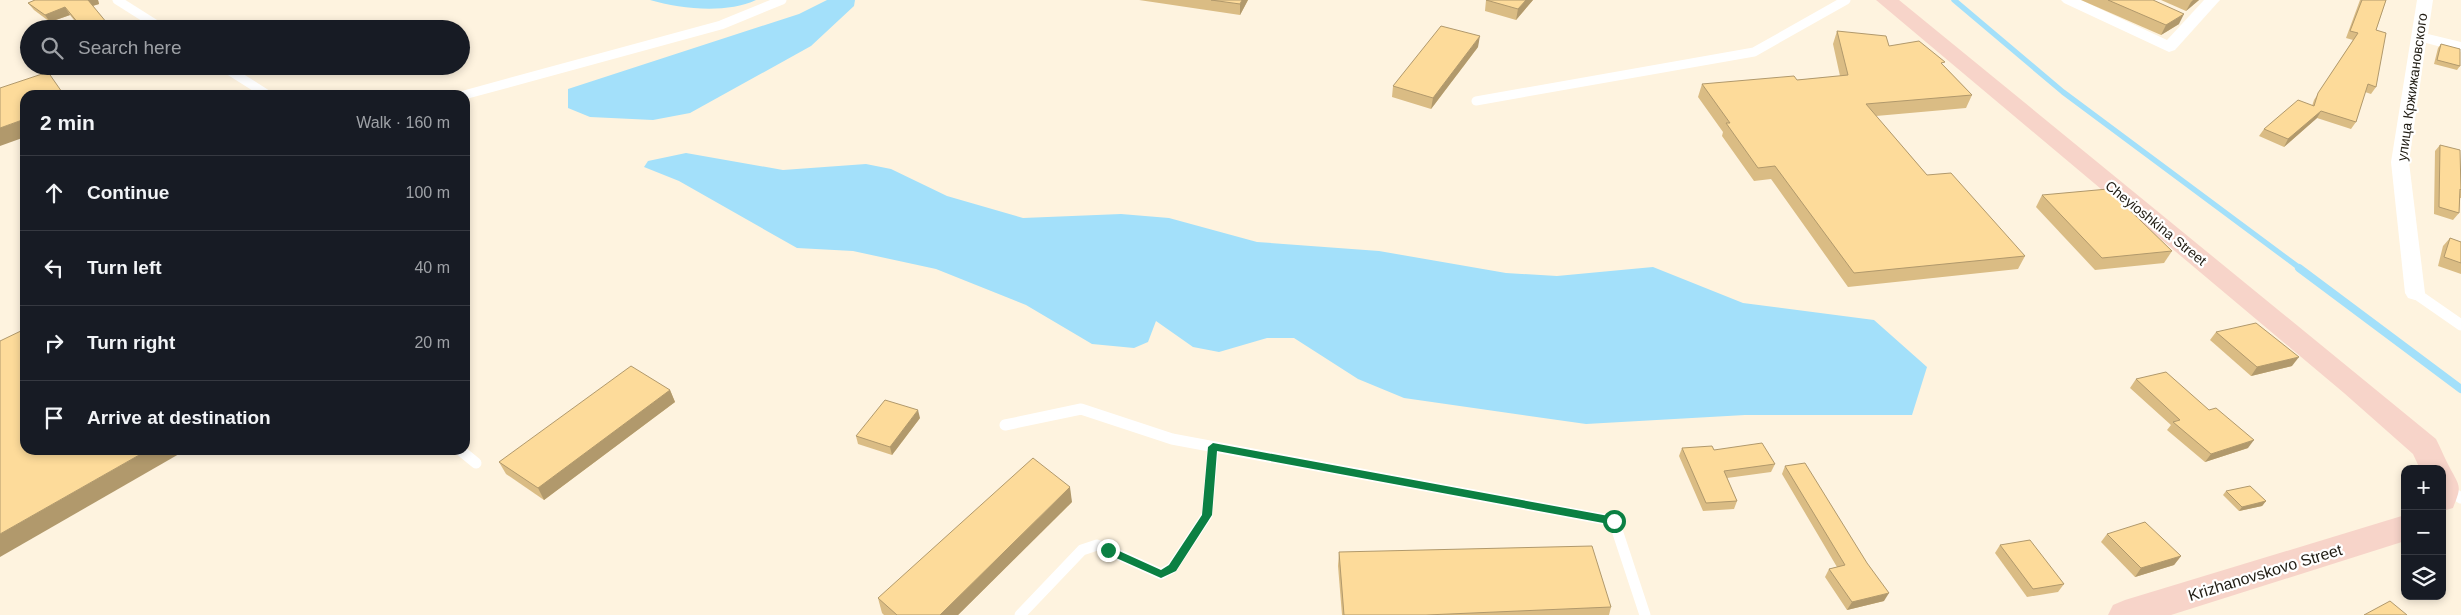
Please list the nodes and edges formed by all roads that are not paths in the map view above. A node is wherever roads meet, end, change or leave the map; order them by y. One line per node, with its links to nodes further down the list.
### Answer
1 (117, 0): 9 (lane)
2 (782, 0): 15 (lane)
3 (1846, 0): 16 (lane)
4 (1886, 0): 23 (street, Cheyioshkina Street)
5 (2068, 0): 10 (street)
6 (2212, 0): 10 (street)
7 (2425, 0): 11 (street, улица Кржижановского)
8 (2176, 15): 10 (street)
9 (149, 20)
10 (2193, 22)
11 (2419, 37): 12 (street); 17 (street, улица Кржижановского)
12 (2461, 47)
13 (236, 75): 14 (lane)
14 (260, 90)
15 (470, 93)
16 (1476, 101)
17 (2415, 293): 18 (lane)
18 (2461, 326)
19 (1005, 425): 20 (lane)
20 (1213, 447): 25 (lane); 26 (lane)
21 (466, 455): 22 (lane)
22 (476, 463)
23 (2428, 465)
24 (2401, 529): 27 (street, Krizhanovskovo Street)
25 (1020, 615)
26 (1645, 615)
27 (2124, 615)

